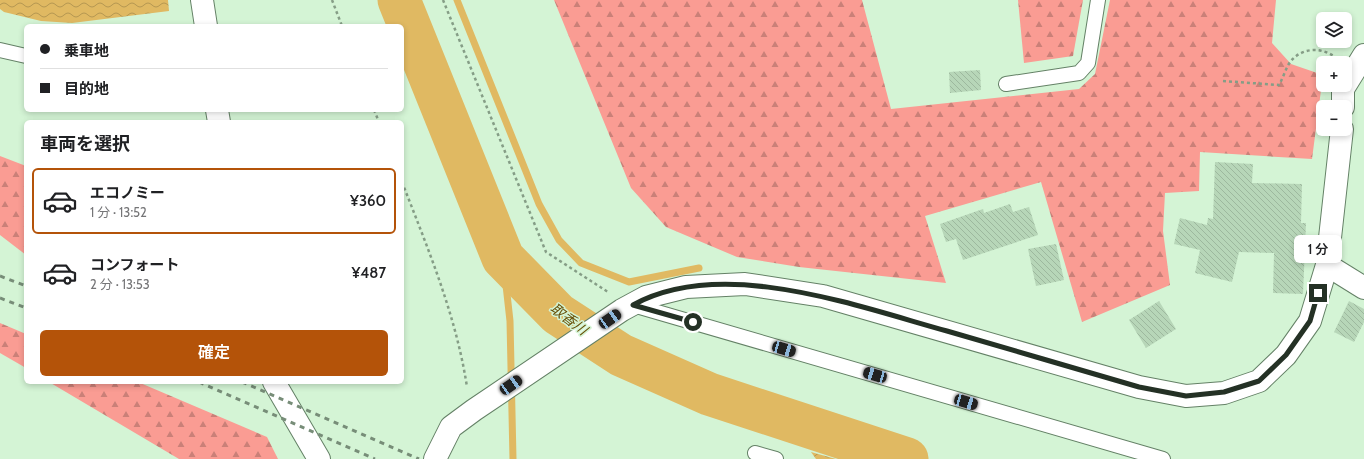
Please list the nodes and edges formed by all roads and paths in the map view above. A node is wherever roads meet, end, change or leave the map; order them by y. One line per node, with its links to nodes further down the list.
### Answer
1 (202, 0): 5 (street)
2 (332, 0): 6 (path)
3 (443, 0): 18 (path)
4 (1098, 0): 12 (lane)
5 (206, 24)
6 (341, 24)
7 (0, 50): 9 (lane)
8 (1364, 55): 13 (street)
9 (24, 56)
10 (1333, 56): 11 (path)
11 (1223, 81)
12 (1006, 84)
13 (1343, 100)
14 (1341, 136): 16 (street)
15 (404, 187): 21 (path)
16 (1326, 265): 17 (street); 19 (street)
17 (1364, 288)
18 (610, 293)
19 (627, 308): 21 (street); 26 (lane)
20 (275, 384): 23 (street)
21 (474, 410): 24 (street)
22 (755, 453): 25 (lane)
23 (319, 459)
24 (435, 459)
25 (776, 459)
26 (1162, 459)

